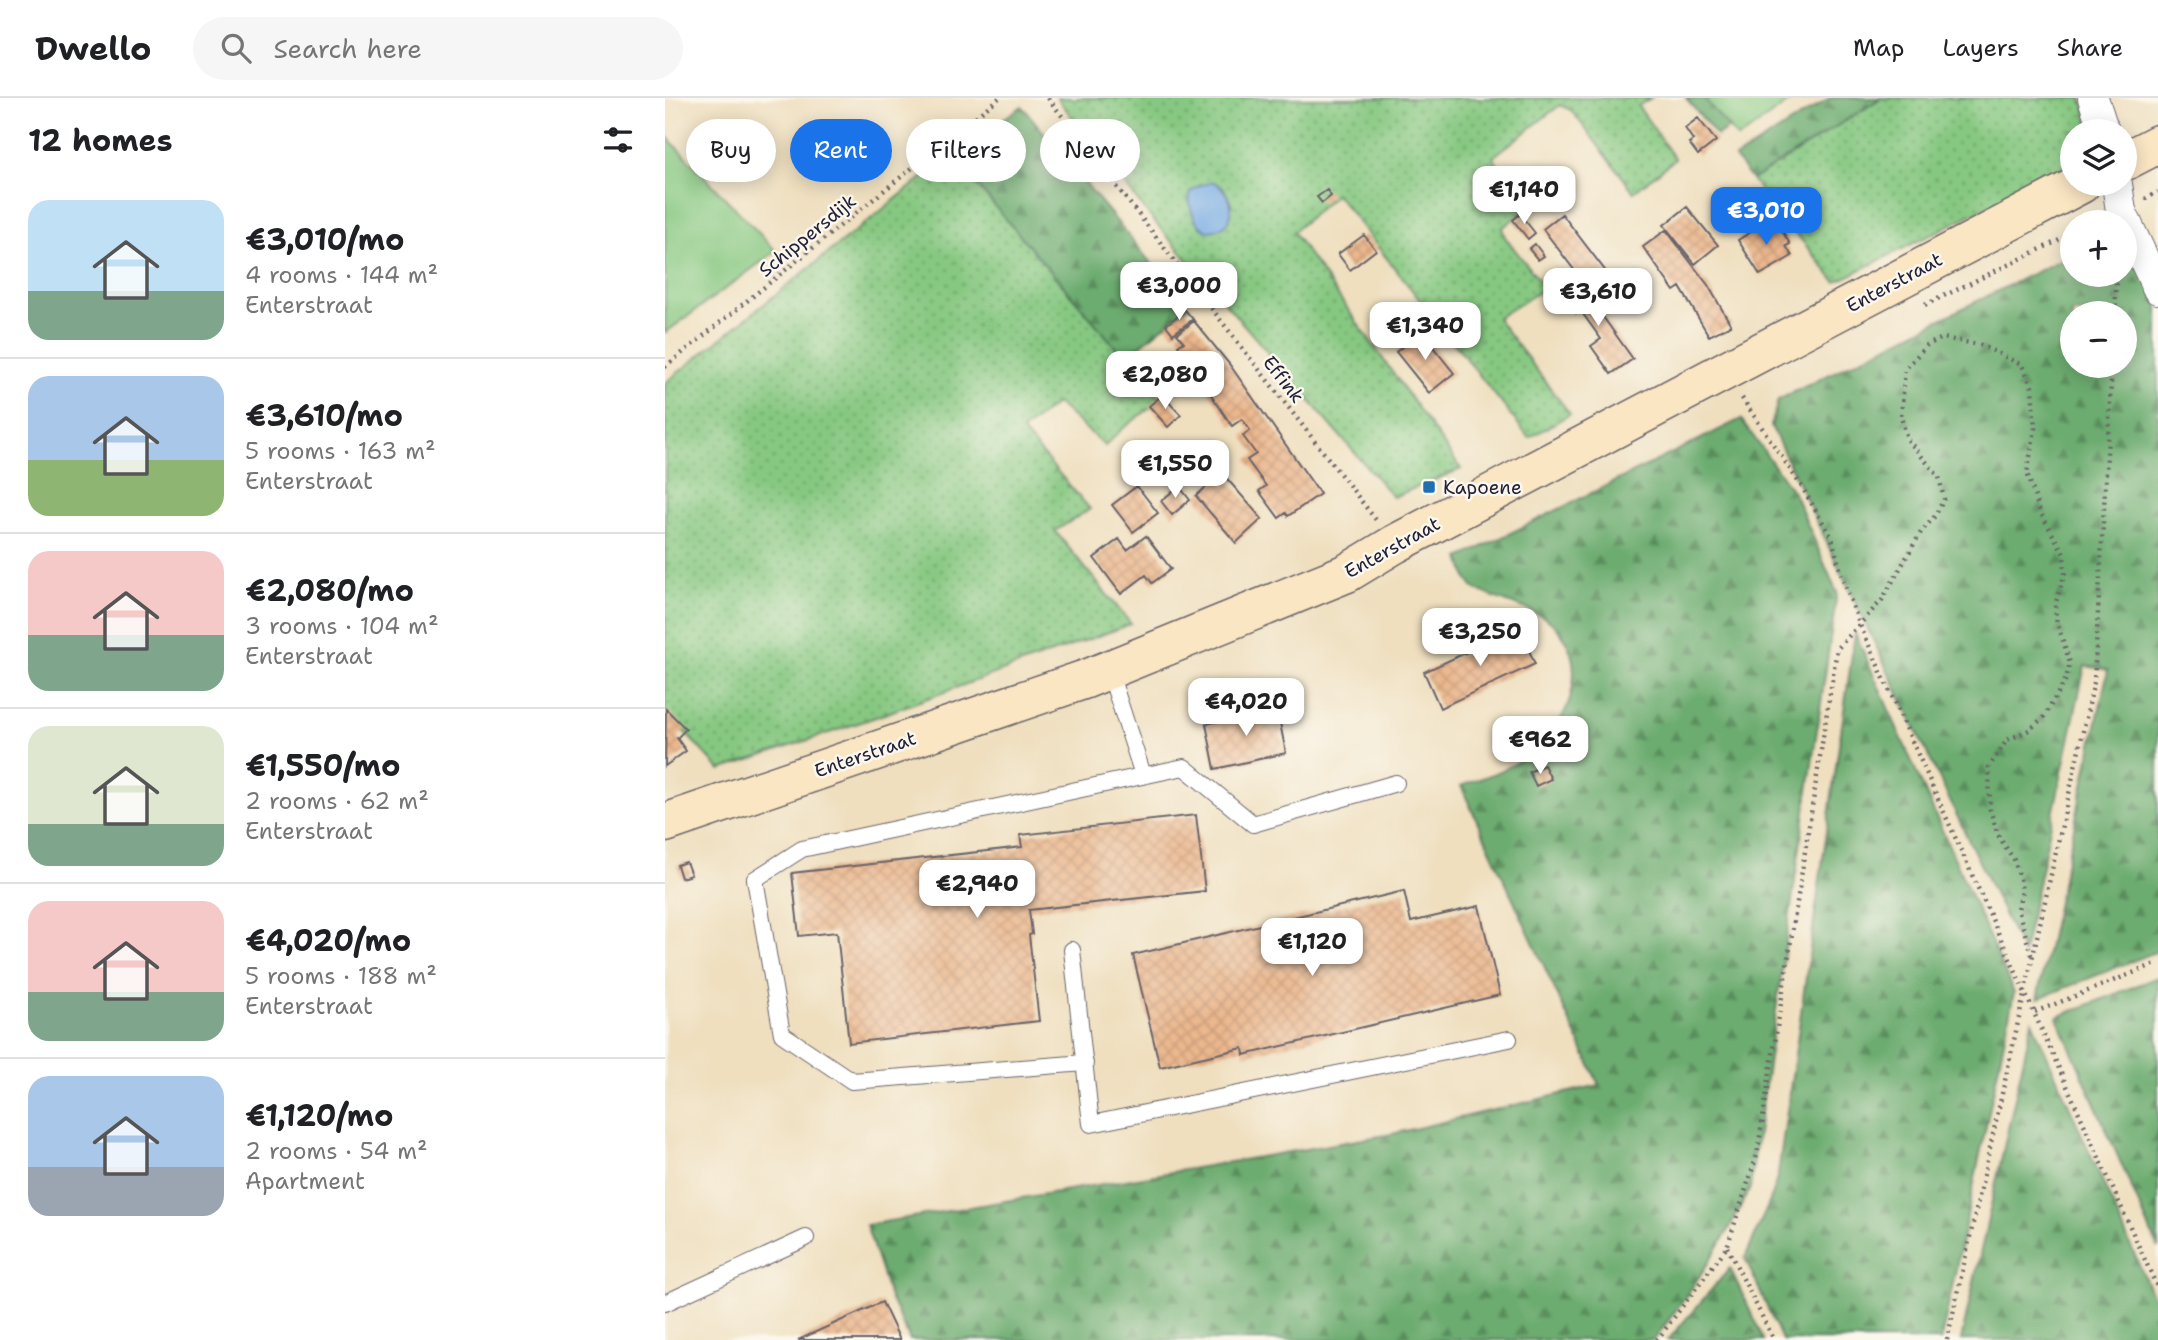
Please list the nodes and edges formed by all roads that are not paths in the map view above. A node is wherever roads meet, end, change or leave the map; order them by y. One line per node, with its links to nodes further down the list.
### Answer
1 (2093, 98): 2 (street)
2 (2100, 119)
3 (2158, 144): 4 (main road)
4 (2137, 155)
5 (2060, 195): 8 (main road, Enterstraat)
6 (2118, 196): 7 (street)
7 (2158, 289)
8 (1109, 670): 9 (lane); 11 (main road, Enterstraat)
9 (1143, 775): 10 (lane); 14 (lane)
10 (1396, 783)
11 (665, 823)
12 (1072, 950): 14 (lane)
13 (1509, 1039): 14 (lane)
14 (1085, 1063)
15 (806, 1238): 16 (lane)
16 (665, 1303)

